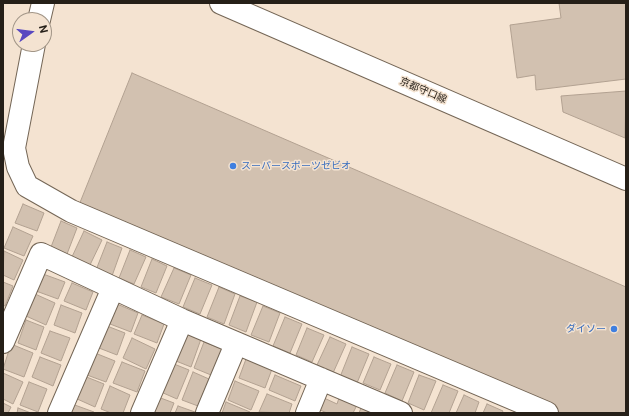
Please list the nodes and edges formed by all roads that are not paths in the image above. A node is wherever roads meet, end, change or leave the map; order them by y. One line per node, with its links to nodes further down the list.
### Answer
1 (221, 3): 3 (street, 京都守口線)
2 (32, 52): 14 (street)
3 (626, 179)
4 (113, 288): 5 (street); 6 (street); 9 (street)
5 (182, 320): 7 (street); 10 (street)
6 (3, 342)
7 (236, 344): 8 (street); 11 (street)
8 (321, 379): 12 (street); 13 (street)
9 (58, 413)
10 (142, 413)
11 (208, 413)
12 (307, 413)
13 (401, 413)
14 (547, 413)

